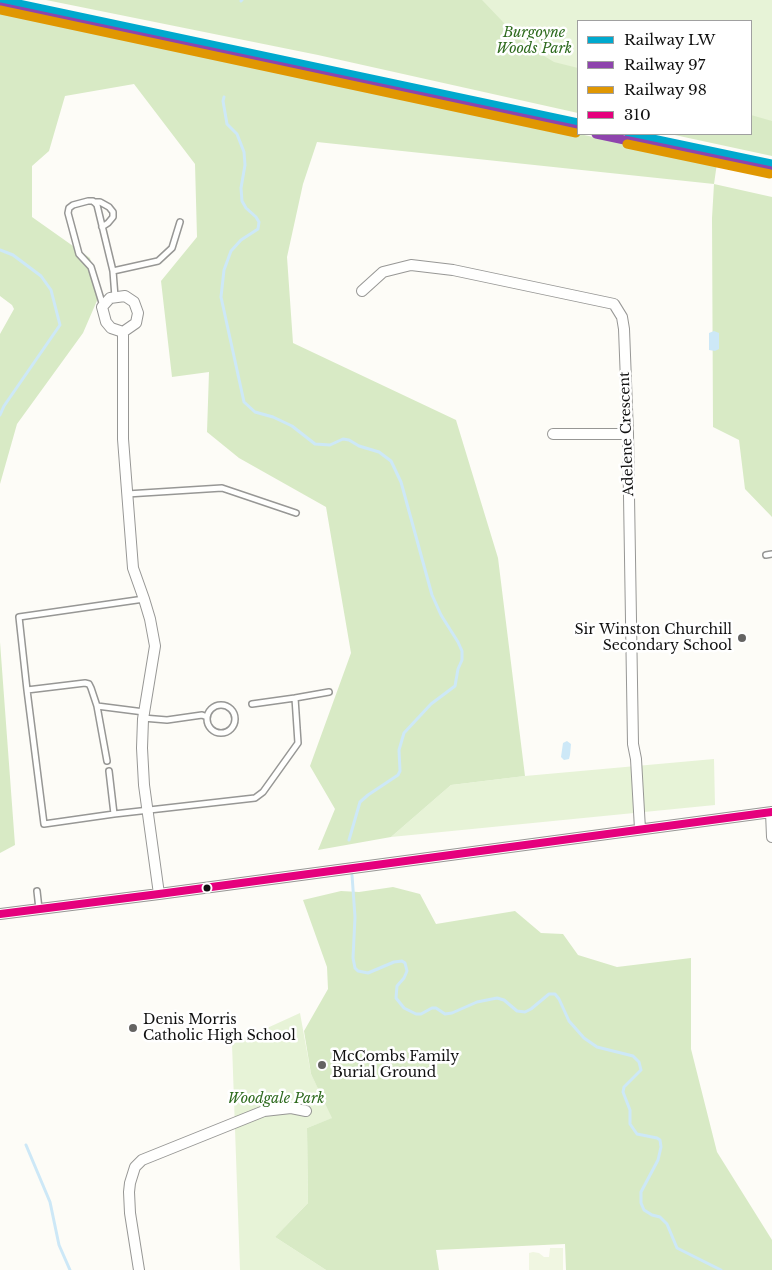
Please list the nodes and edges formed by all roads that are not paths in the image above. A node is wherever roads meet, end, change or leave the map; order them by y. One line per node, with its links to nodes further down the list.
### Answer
1 (93, 201): 3 (lane); 3 (lane); 7 (lane)
2 (180, 222): 4 (lane)
3 (102, 227): 4 (lane)
4 (113, 271): 6 (lane)
5 (362, 291): 10 (street, Adelene Crescent)
6 (115, 298): 7 (street); 8 (street)
7 (103, 307): 8 (street)
8 (123, 332): 11 (street)
9 (553, 434): 10 (street)
10 (628, 434): 26 (street, Adelene Crescent)
11 (127, 494): 12 (lane); 13 (street)
12 (296, 513)
13 (144, 599): 14 (lane); 19 (street)
14 (28, 690): 18 (lane); 25 (lane)
15 (329, 692): 16 (lane)
16 (294, 698): 17 (lane); 23 (lane)
17 (252, 704)
18 (97, 706): 19 (lane); 21 (lane)
19 (144, 715): 20 (lane); 23 (street)
20 (207, 717): 20 (lane)
21 (107, 760)
22 (109, 771): 25 (lane)
23 (147, 810): 25 (lane); 29 (street)
24 (771, 812): 26 (street); 27 (street)
25 (114, 814)
26 (640, 829): 29 (street)
27 (772, 836)
28 (37, 891): 30 (lane)
29 (159, 894): 30 (street)
30 (39, 909): 31 (street)
31 (0, 914)
32 (306, 1111): 33 (street)
33 (140, 1270)

